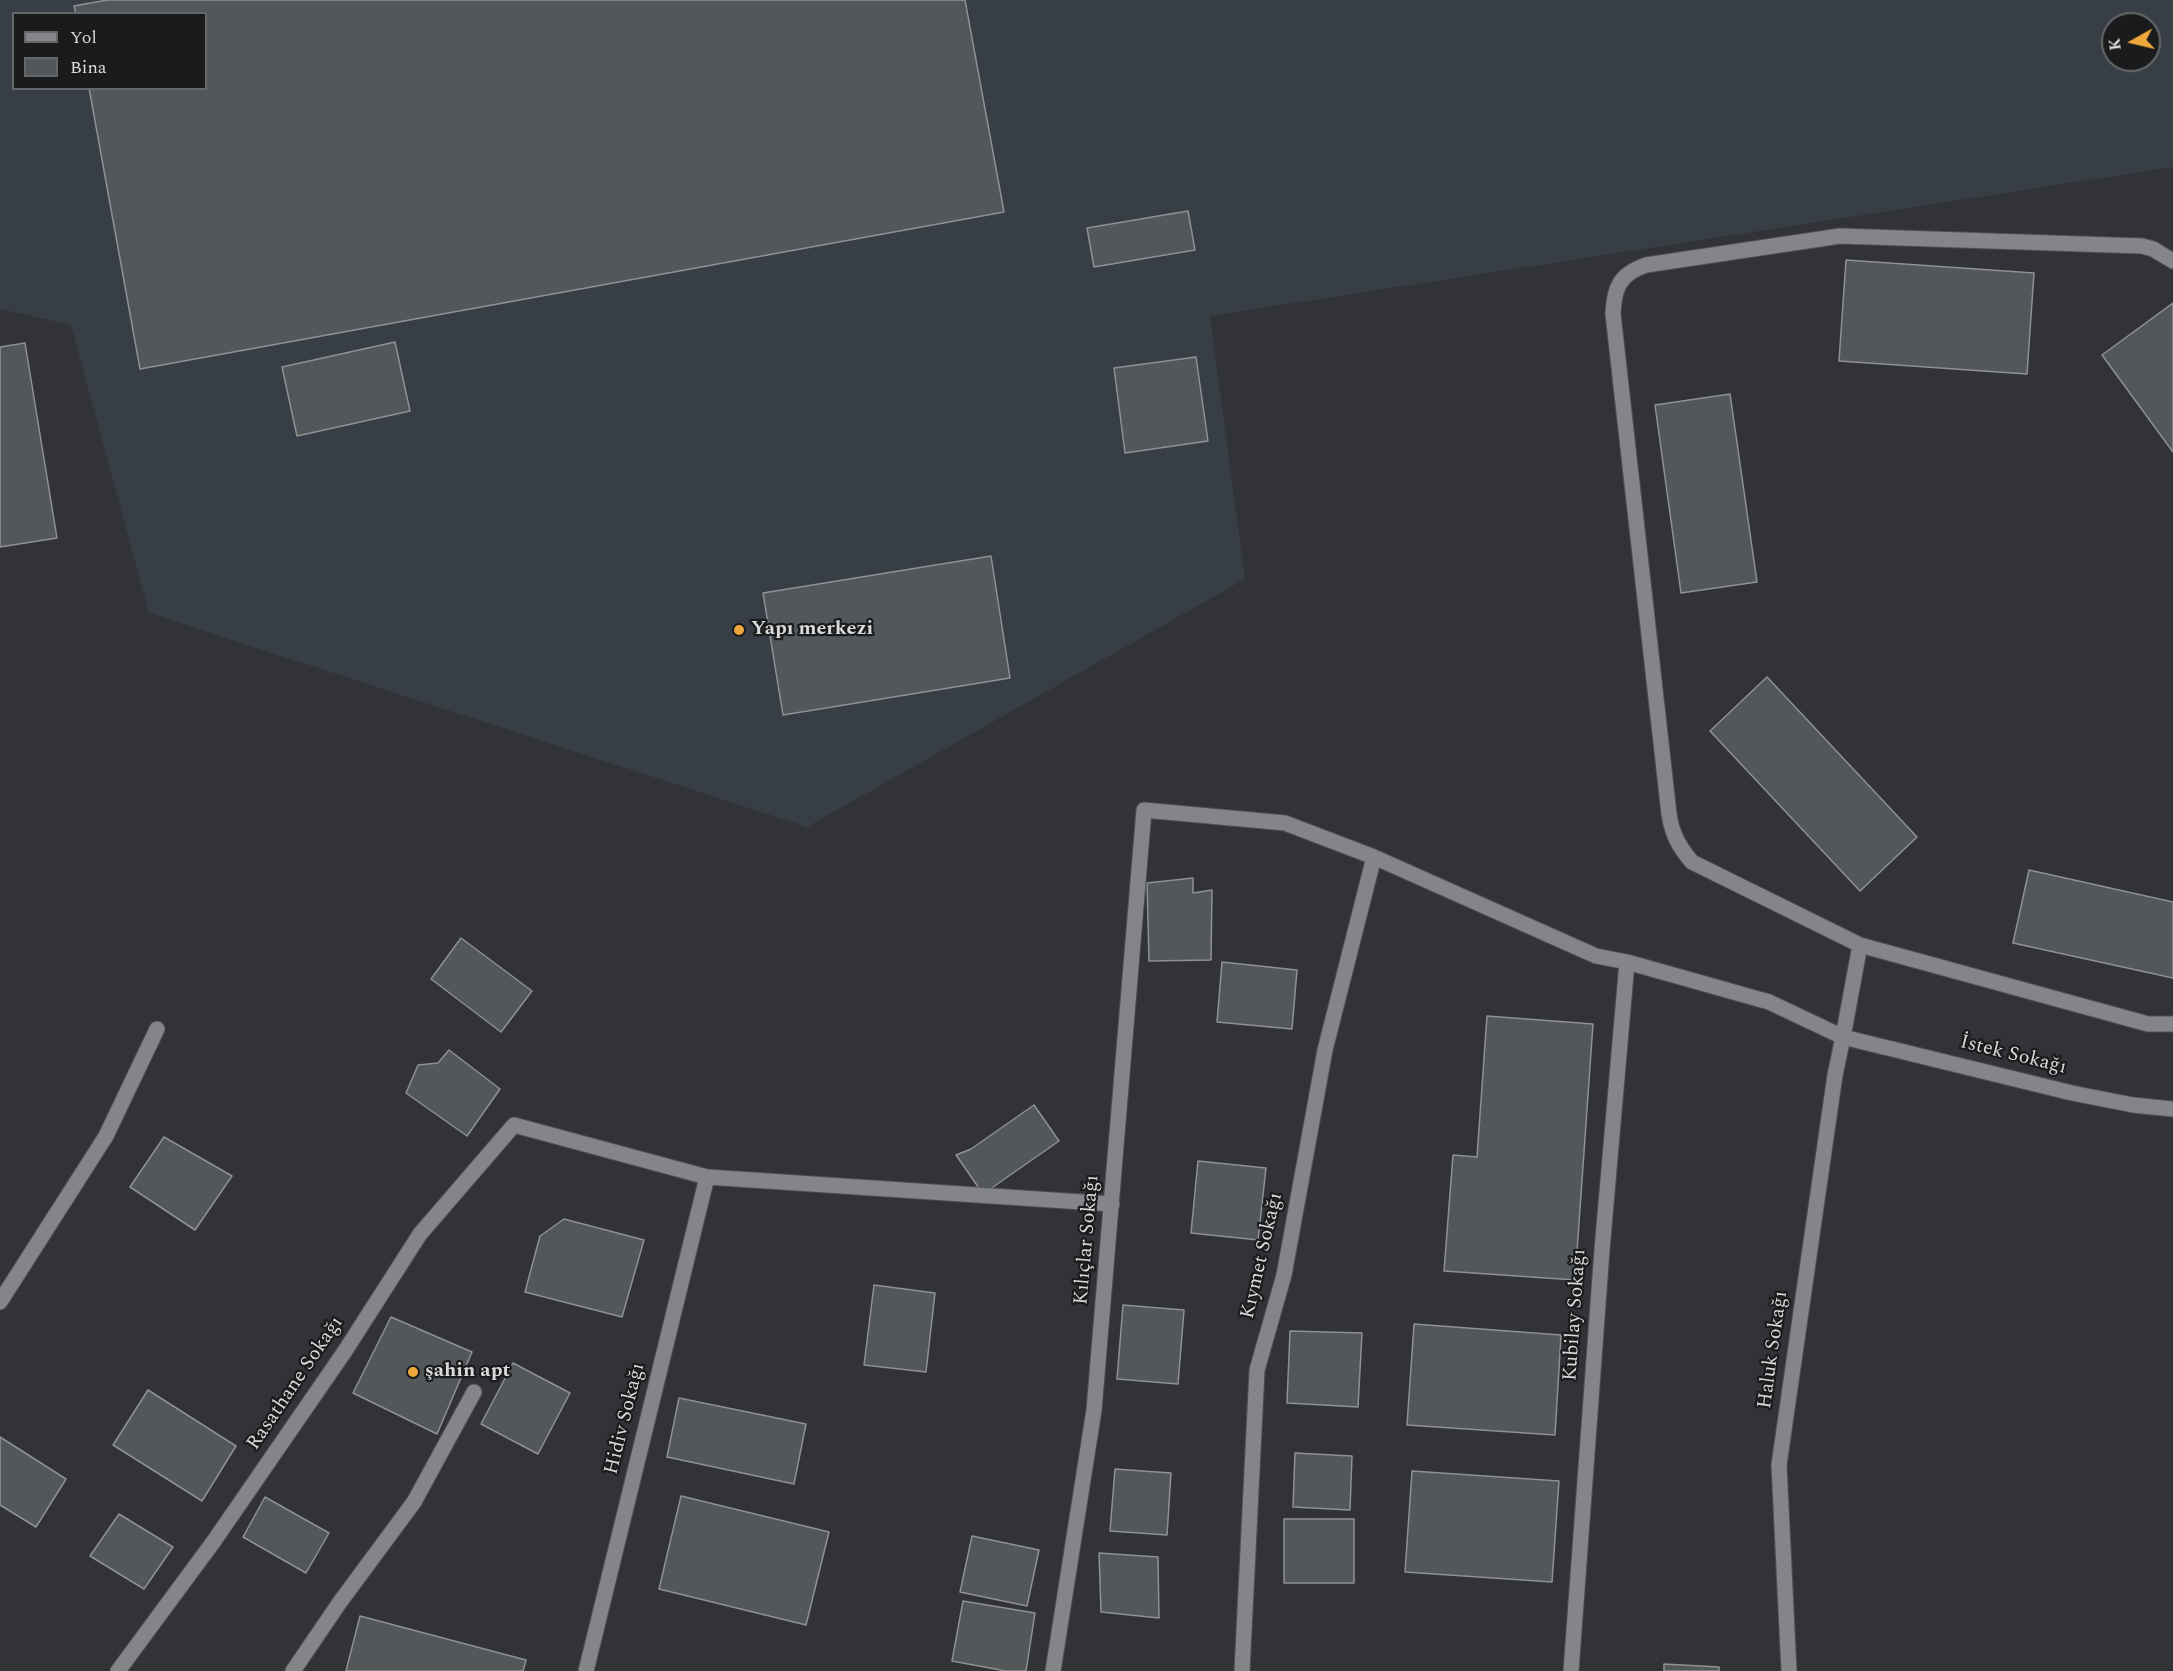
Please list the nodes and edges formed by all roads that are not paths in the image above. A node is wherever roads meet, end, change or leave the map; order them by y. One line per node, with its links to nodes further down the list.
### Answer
1 (2173, 261): 4 (street)
2 (1144, 810): 3 (street, İstek Sokağı); 11 (street, Kılıçlar Sokağı)
3 (1374, 857): 5 (street, İstek Sokağı); 18 (street, Kıymet Sokağı)
4 (1860, 945): 6 (street); 8 (street, Haluk Sokağı)
5 (1627, 962): 8 (street, İstek Sokağı); 19 (street, Kubilay Sokağı)
6 (2173, 1024)
7 (157, 1029): 12 (street)
8 (1843, 1037): 9 (street, İstek Sokağı); 20 (street, Haluk Sokağı)
9 (2173, 1109)
10 (707, 1177): 11 (street); 14 (street, Rasathane Sokağı); 16 (street, Hidiv Sokağı)
11 (1112, 1204): 17 (street, Kılıçlar Sokağı)
12 (0, 1302)
13 (474, 1392): 15 (street)
14 (118, 1671)
15 (293, 1671)
16 (586, 1671)
17 (1053, 1671)
18 (1242, 1671)
19 (1571, 1671)
20 (1789, 1671)

